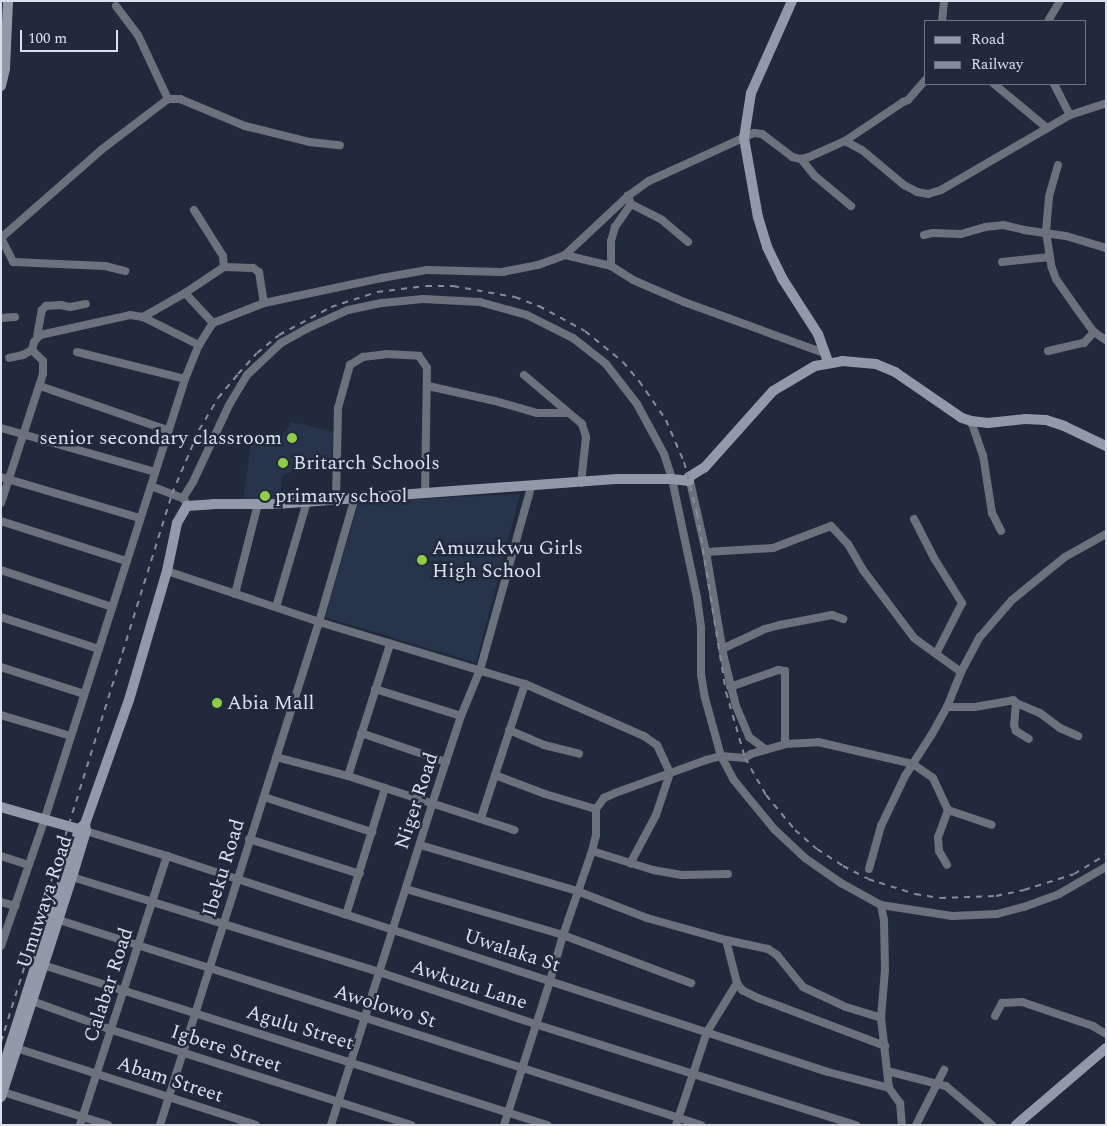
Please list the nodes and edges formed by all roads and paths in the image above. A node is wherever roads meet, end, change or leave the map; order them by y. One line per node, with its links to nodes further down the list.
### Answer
1 (8, 1): 11 (street)
2 (792, 1): 16 (street)
3 (944, 1): 6 (street)
4 (1060, 1): 7 (street)
5 (116, 6): 12 (street)
6 (942, 20)
7 (1049, 20)
8 (924, 81): 17 (street)
9 (995, 85): 15 (street)
10 (1055, 85): 14 (street)
11 (1, 86)
12 (168, 99): 18 (street); 26 (street)
13 (1106, 103): 14 (street)
14 (1070, 115): 15 (street)
15 (1047, 128): 17 (street)
16 (744, 138): 19 (street); 21 (street); 49 (street)
17 (845, 141): 19 (street)
18 (340, 145)
19 (802, 160): 22 (street)
20 (1058, 165): 24 (street)
21 (629, 200): 27 (street); 29 (street); 32 (street)
22 (851, 206)
23 (194, 210): 33 (street)
24 (1046, 232): 25 (street); 28 (street); 30 (street)
25 (924, 235)
26 (1, 238): 34 (street)
27 (688, 242)
28 (1106, 248)
29 (565, 255): 32 (street); 36 (street)
30 (1050, 257): 31 (street); 42 (street)
31 (1002, 262)
32 (612, 266): 49 (street)
33 (224, 267): 35 (street); 36 (street)
34 (125, 271)
35 (185, 293): 39 (street); 41 (street)
36 (264, 303): 41 (street)
37 (86, 304): 43 (street)
38 (15, 317): 40 (street)
39 (143, 317): 43 (street); 45 (street)
40 (1, 318)
41 (214, 323): 45 (street)
42 (1094, 332): 44 (street); 47 (street)
43 (37, 337): 46 (street)
44 (1106, 340)
45 (199, 345): 52 (street)
46 (32, 350): 50 (street); 53 (street)
47 (1048, 351)
48 (77, 352): 52 (street)
49 (826, 357): 56 (street); 62 (street)
50 (9, 358)
51 (524, 375): 55 (street)
52 (185, 379): 58 (street)
53 (40, 386): 58 (street); 59 (street)
54 (428, 386): 55 (street); 68 (street); 70 (street)
55 (566, 413): 65 (street)
56 (971, 421): 60 (street); 78 (street)
57 (1, 428): 59 (street)
58 (168, 430): 61 (street)
59 (24, 434): 61 (street); 63 (street)
60 (1106, 446)
61 (155, 472): 66 (street)
62 (689, 477): 64 (street); 80 (street)
63 (5, 478): 73 (street); 75 (street)
64 (672, 479): 65 (street); 71 (street); 113 (street)
65 (581, 483): 67 (street)
66 (151, 486): 71 (street); 75 (street)
67 (531, 487): 68 (street); 95 (street, Niger Road)
68 (426, 494): 69 (street)
69 (355, 497): 70 (street); 89 (street, Ibeku Road)
70 (336, 499): 72 (street)
71 (185, 502): 74 (street); 83 (street)
72 (307, 502): 74 (street); 86 (street)
73 (1, 503)
74 (258, 504): 84 (street)
75 (139, 518): 81 (street)
76 (914, 519): 93 (street)
77 (1, 521): 81 (street)
78 (1000, 531)
79 (1106, 534): 96 (street)
80 (706, 552): 92 (street); 93 (street)
81 (126, 562): 85 (street)
82 (1, 570): 85 (street)
83 (167, 572): 84 (street); 129 (street)
84 (235, 594): 86 (street)
85 (112, 607): 91 (street)
86 (276, 607): 89 (street)
87 (1, 617): 91 (street)
88 (843, 619): 92 (street)
89 (319, 622): 90 (street); 114 (street, Ibeku Road)
90 (390, 644): 95 (street); 99 (street)
91 (99, 649): 100 (street)
92 (722, 649): 98 (street)
93 (936, 654): 96 (street)
94 (1, 667): 100 (street)
95 (480, 670): 97 (street); 104 (street, Niger Road)
96 (961, 672): 102 (street)
97 (525, 684): 105 (street); 117 (street)
98 (730, 687): 110 (street); 111 (street)
99 (375, 690): 104 (street); 106 (street)
100 (84, 694): 107 (street)
101 (1016, 703): 102 (street); 108 (street); 109 (street)
102 (947, 707): 116 (street)
103 (1, 715): 107 (street)
104 (461, 716): 115 (street, Niger Road)
105 (509, 730): 112 (street); 118 (street)
106 (361, 733): 115 (street); 119 (street)
107 (71, 736): 127 (street)
108 (1078, 736)
109 (1029, 739)
110 (785, 744): 111 (street); 116 (street)
111 (766, 750): 113 (street)
112 (579, 754)
113 (721, 756): 117 (street); 151 (street)
114 (276, 757): 119 (street); 121 (street, Ibeku Road)
115 (446, 762): 122 (street, Niger Road)
116 (913, 764): 125 (street); 141 (street)
117 (670, 773): 124 (street); 137 (street)
118 (495, 775): 124 (street); 126 (street)
119 (348, 776): 120 (street)
120 (385, 788): 122 (street); 131 (street)
121 (264, 797): 131 (street); 132 (street, Ibeku Road)
122 (432, 804): 126 (street); 133 (street, Niger Road)
123 (1, 807): 127 (street)
124 (596, 809): 134 (street)
125 (948, 810): 128 (street); 139 (street)
126 (481, 818): 130 (street)
127 (44, 821): 129 (street); 138 (street)
128 (992, 825)
129 (83, 828): 136 (street, Uwalaka St); 144 (street, Umuwaya Road); 177 (street, Umuwaya Road)
130 (514, 830)
131 (372, 832): 142 (street)
132 (249, 839): 142 (street); 145 (street, Ibeku Road)
133 (420, 845): 146 (street, Niger Road); 147 (street)
134 (592, 851): 137 (street); 147 (street)
135 (1, 856): 138 (street)
136 (167, 856): 145 (street, Uwalaka St); 148 (street, Calabar Road)
137 (630, 864): 143 (street)
138 (29, 865): 150 (street)
139 (947, 865)
140 (1106, 867): 151 (street)
141 (869, 869)
142 (360, 874): 152 (street)
143 (728, 874)
144 (72, 877): 148 (street, Awkuzu Lane); 153 (street, Umuwaya Road)
145 (237, 879): 152 (street, Uwalaka St); 154 (street, Ibeku Road)
146 (406, 888): 155 (street, Niger Road); 156 (street)
147 (577, 891): 156 (street); 157 (street)
148 (152, 901): 154 (street, Awkuzu Lane); 159 (street, Calabar Road)
149 (1, 902): 150 (street)
150 (15, 906): 158 (street)
151 (881, 906): 171 (street)
152 (346, 915): 155 (street, Uwalaka St)
153 (59, 920): 159 (street, Awolowo St); 160 (street, Umuwaya Road)
154 (224, 925): 161 (street, Ibeku Road); 162 (street, Awkuzu Lane)
155 (393, 930): 162 (street, Niger Road); 163 (street, Uwalaka St)
156 (563, 935): 163 (street); 165 (street)
157 (726, 940): 164 (street); 171 (street)
158 (1, 946)
159 (138, 947): 161 (street, Awolowo St); 166 (street, Calabar Road)
160 (43, 965): 166 (street, Agulu Street); 167 (street, Umuwaya Road)
161 (209, 970): 168 (street, Ibeku Road); 170 (street, Awolowo St)
162 (378, 972): 170 (street, Niger Road); 172 (street, Awkuzu Lane)
163 (550, 981): 172 (street); 174 (street, Uwalaka St)
164 (737, 982): 174 (street); 176 (street)
165 (691, 983)
166 (125, 990): 168 (street, Agulu Street); 173 (street, Calabar Road)
167 (32, 1001): 173 (street, Igbere Street); 177 (street, Umuwaya Road)
168 (196, 1013): 179 (street, Ibeku Road); 180 (street, Agulu Street)
169 (995, 1016): 175 (street)
170 (364, 1017): 180 (street, Niger Road); 181 (street, Awolowo St)
171 (881, 1018): 176 (street)
172 (535, 1024): 181 (street); 185 (street, Awkuzu Lane)
173 (112, 1030): 179 (street, Igbere Street); 184 (street, Calabar Road)
174 (707, 1032): 185 (street); 188 (street, Uwalaka St)
175 (1106, 1034)
176 (884, 1046): 183 (street)
177 (14, 1047): 184 (street, Abam Street); 186 (street, Umuwaya Road); 189 (street, Umuwaya Road)
178 (1106, 1048): 208 (street)
179 (183, 1052): 190 (street, Ibeku Road); 191 (street, Igbere Street)
180 (352, 1061): 191 (street, Niger Road); 192 (street, Agulu Street)
181 (522, 1067): 192 (street); 194 (street, Awolowo St)
182 (944, 1070): 187 (street)
183 (887, 1071): 187 (street); 188 (street)
184 (97, 1073): 190 (street, Abam Street); 193 (street, Calabar Road)
185 (694, 1073): 194 (street); 204 (street, Awkuzu Lane)
186 (1, 1074)
187 (938, 1083): 206 (street); 207 (street)
188 (889, 1088): 205 (street)
189 (2, 1095): 193 (street)
190 (169, 1096): 197 (street, Ibeku Road); 198 (street, Abam Street)
191 (338, 1102): 199 (street, Niger Road); 200 (street, Igbere Street)
192 (507, 1112): 201 (street); 202 (street, Agulu Street)
193 (83, 1116): 195 (street, Calabar Road); 196 (street)
194 (678, 1121): 203 (street, Awolowo St)
195 (80, 1125)
196 (108, 1125)
197 (160, 1125)
198 (256, 1125)
199 (331, 1125)
200 (411, 1125)
201 (504, 1125)
202 (547, 1125)
203 (701, 1125)
204 (856, 1125)
205 (902, 1125)
206 (916, 1125)
207 (992, 1125)
208 (1016, 1125)

